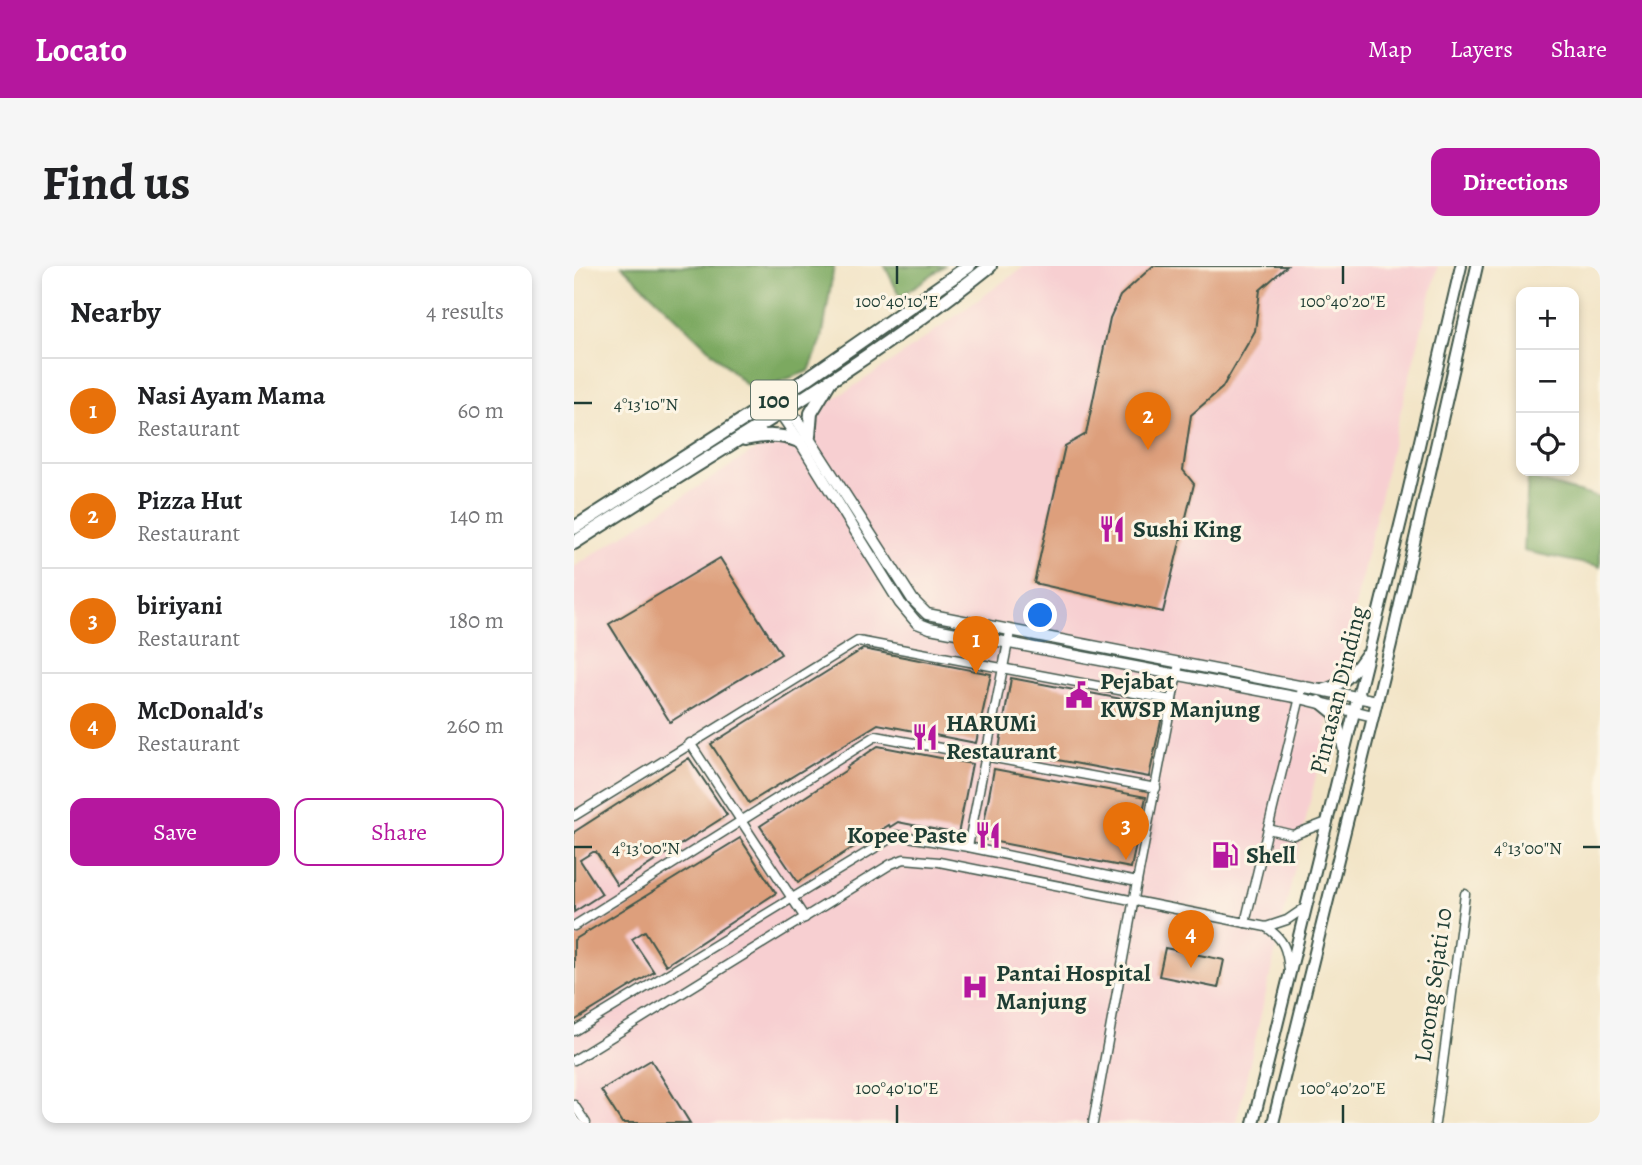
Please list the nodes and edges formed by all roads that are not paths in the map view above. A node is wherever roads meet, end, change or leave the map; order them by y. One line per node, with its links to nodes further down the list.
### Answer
1 (969, 266): 6 (highway, 100)
2 (990, 266): 5 (highway, 100)
3 (1461, 266): 14 (main road, Pintasan Dinding)
4 (1478, 266): 23 (main road, Pintasan Dinding)
5 (831, 379): 7 (highway, 100); 8 (highway)
6 (777, 398): 7 (street); 10 (highway, 100)
7 (784, 410): 8 (street); 9 (highway, 100)
8 (804, 439): 9 (highway); 12 (street); 13 (street)
9 (736, 440): 11 (highway, 100)
10 (574, 528)
11 (574, 543)
12 (1010, 632): 13 (street); 15 (street)
13 (1007, 644): 16 (street); 17 (street)
14 (1369, 651): 19 (main road); 20 (main road, Pintasan Dinding)
15 (1179, 663): 17 (street); 18 (street)
16 (1003, 667): 22 (street); 26 (street); 28 (street)
17 (1176, 676): 21 (street); 22 (street)
18 (1303, 685): 19 (street); 21 (street)
19 (1321, 696): 20 (street); 21 (street); 24 (street); 27 (main road)
20 (1358, 697): 23 (street); 24 (main road, Pintasan Dinding)
21 (1300, 698): 33 (street)
22 (1172, 700): 29 (street)
23 (1377, 701): 25 (main road, Pintasan Dinding)
24 (1355, 710): 25 (street); 27 (main road, Pintasan Dinding)
25 (1373, 716): 51 (main road, Pintasan Dinding)
26 (690, 743): 30 (street); 31 (street)
27 (1344, 752): 32 (main road, Pintasan Dinding)
28 (984, 756): 29 (street); 31 (street); 34 (street)
29 (1156, 788): 35 (street)
30 (574, 816)
31 (740, 821): 37 (street); 42 (street)
32 (1327, 822): 33 (street); 39 (main road, Pintasan Dinding)
33 (1268, 829): 41 (street)
34 (968, 847): 35 (street); 37 (street)
35 (1137, 882): 38 (street)
36 (1465, 894): 52 (street, Lorong Sejati 10)
37 (792, 897): 40 (street); 45 (street)
38 (1134, 900): 40 (street); 41 (street); 49 (street)
39 (1306, 907): 43 (street); 44 (main road, Pintasan Dinding)
40 (805, 918): 46 (street)
41 (1245, 923): 43 (street)
42 (574, 926)
43 (1266, 926): 44 (street)
44 (1289, 977): 50 (main road, Pintasan Dinding)
45 (574, 1031)
46 (574, 1060)
47 (574, 1105): 48 (street)
48 (586, 1123)
49 (1094, 1123)
50 (1253, 1123)
51 (1273, 1123)
52 (1435, 1123)

